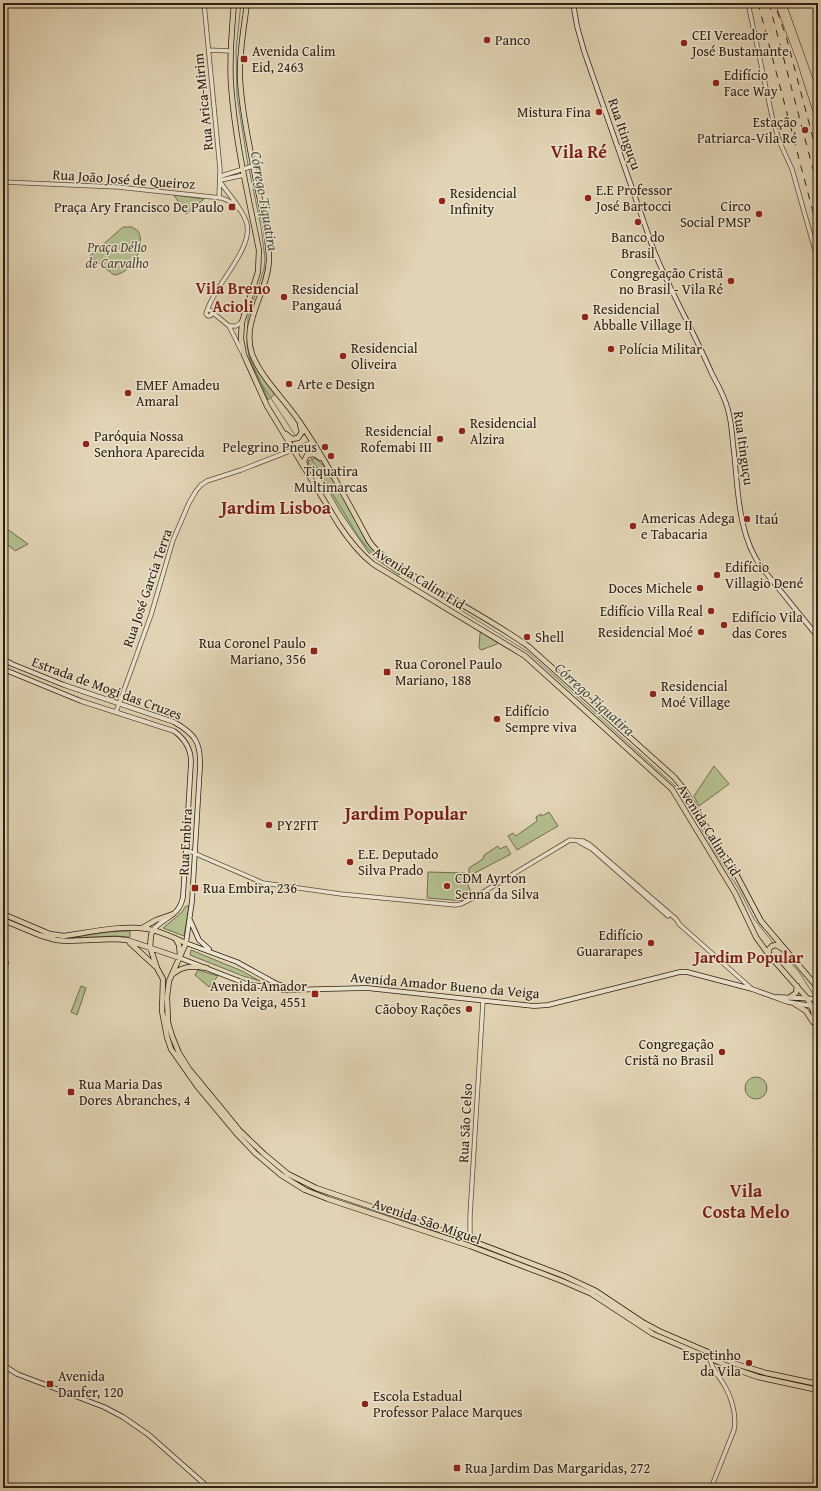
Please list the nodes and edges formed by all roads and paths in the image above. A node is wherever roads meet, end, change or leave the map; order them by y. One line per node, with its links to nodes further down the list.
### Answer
1 (204, 3): 8 (street, Rua Arica-Mirim)
2 (234, 3): 9 (main road, Avenida Calim Eid)
3 (247, 3): 12 (main road, Avenida Calim Eid)
4 (573, 3): 28 (main road, Rua Itinguçu)
5 (748, 3): 18 (street)
6 (778, 3): 11 (highway)
7 (783, 3): 10 (highway)
8 (209, 50): 9 (street); 14 (street, Rua Arica-Mirim)
9 (230, 51): 12 (main road, Avenida Calim Eid)
10 (818, 100)
11 (818, 118)
12 (249, 167): 13 (main road, Avenida Calim Eid); 14 (street); 22 (main road, Avenida Calim Eid)
13 (244, 175): 14 (street); 19 (main road, Avenida Calim Eid)
14 (221, 180): 16 (street, Rua Arica-Mirim); 17 (street)
15 (3, 182): 16 (street, Rua João José de Queiroz)
16 (219, 198): 17 (street, Rua João José de Queiroz)
17 (239, 209): 20 (street)
18 (818, 261)
19 (242, 322): 20 (street); 21 (main road, Avenida Calim Eid)
20 (229, 326): 21 (street)
21 (244, 355): 23 (main road, Avenida Calim Eid)
22 (298, 419): 23 (main road); 24 (main road, Avenida Calim Eid)
23 (279, 427): 25 (main road, Avenida Calim Eid)
24 (313, 442): 25 (street, Rua José Garcia Terra); 26 (main road, Avenida Calim Eid)
25 (293, 450): 27 (main road, Avenida Calim Eid); 31 (street, Rua José Garcia Terra)
26 (327, 467): 27 (main road); 35 (main road, Avenida Calim Eid)
27 (307, 473): 35 (main road, Avenida Calim Eid)
28 (818, 637)
29 (3, 659): 31 (main road, Estrada de Mogi das Cruzes)
30 (3, 669): 32 (main road, Estrada de Mogi das Cruzes)
31 (119, 703): 32 (street, Rua José Garcia Terra); 33 (main road, Estrada de Mogi das Cruzes)
32 (116, 712): 34 (main road, Estrada de Mogi das Cruzes)
33 (198, 743): 37 (main road, Rua Embira)
34 (189, 747): 36 (main road, Rua Embira)
35 (693, 813): 48 (main road, Avenida Calim Eid); 49 (main road, Avenida Calim Eid)
36 (187, 850): 37 (street); 39 (main road, Rua Embira)
37 (195, 854): 40 (main road, Rua Embira); 61 (street)
38 (3, 914): 42 (main road)
39 (173, 914): 42 (main road); 43 (main road, Rua Embira)
40 (190, 919): 46 (main road, Rua Embira); 50 (main road)
41 (3, 920): 45 (main road)
42 (142, 928): 43 (main road)
43 (153, 930): 44 (main road); 47 (main road, Avenida São Miguel)
44 (175, 938): 46 (main road); 51 (main road)
45 (127, 940): 47 (main road); 53 (main road)
46 (186, 943): 50 (main road, Avenida Amador Bueno da Veiga); 51 (main road, Avenida São Miguel)
47 (150, 947): 51 (main road); 53 (main road, Avenida São Miguel)
48 (786, 951): 49 (main road); 57 (main road, Avenida Calim Eid)
49 (769, 953): 58 (main road, Avenida Calim Eid)
50 (215, 954): 60 (main road, Avenida Amador Bueno da Veiga)
51 (180, 958): 54 (main road, Avenida Amador Bueno da Veiga); 56 (main road, Avenida São Miguel)
52 (4, 963): 55 (main road)
53 (157, 968): 72 (main road, Avenida São Miguel)
54 (207, 968): 56 (main road); 60 (main road, Avenida Amador Bueno da Veiga)
55 (3, 971)
56 (171, 975): 71 (main road, Avenida São Miguel)
57 (816, 983): 59 (main road, Avenida Calim Eid)
58 (797, 986): 63 (main road); 64 (main road, Avenida Calim Eid)
59 (818, 988)
60 (296, 989): 66 (main road, Avenida Amador Bueno da Veiga)
61 (752, 989): 62 (main road, Avenida Amador Bueno da Veiga); 66 (main road, Avenida Amador Bueno da Veiga)
62 (777, 997): 63 (main road, Avenida Amador Bueno da Veiga); 67 (main road, Avenida Amador Bueno da Veiga)
63 (790, 997): 64 (main road, Avenida Amador Bueno da Veiga)
64 (808, 998): 65 (main road, Avenida Amador Bueno da Veiga); 68 (main road, Avenida Calim Eid)
65 (818, 999)
66 (483, 1001): 71 (street, Rua São Celso)
67 (795, 1004): 68 (main road, Avenida Amador Bueno da Veiga); 69 (main road)
68 (814, 1007): 69 (main road, Avenida Calim Eid)
69 (817, 1029): 70 (main road, Avenida Calim Eid)
70 (818, 1036)
71 (470, 1240): 72 (street, Rua São Celso); 73 (main road, Avenida São Miguel)
72 (470, 1246): 73 (main road, Avenida São Miguel)
73 (710, 1356): 75 (main road, Avenida São Miguel); 76 (main road, Avenida São Miguel); 78 (street)
74 (3, 1365): 77 (main road)
75 (818, 1384)
76 (818, 1390)
77 (209, 1488)
78 (711, 1488)

